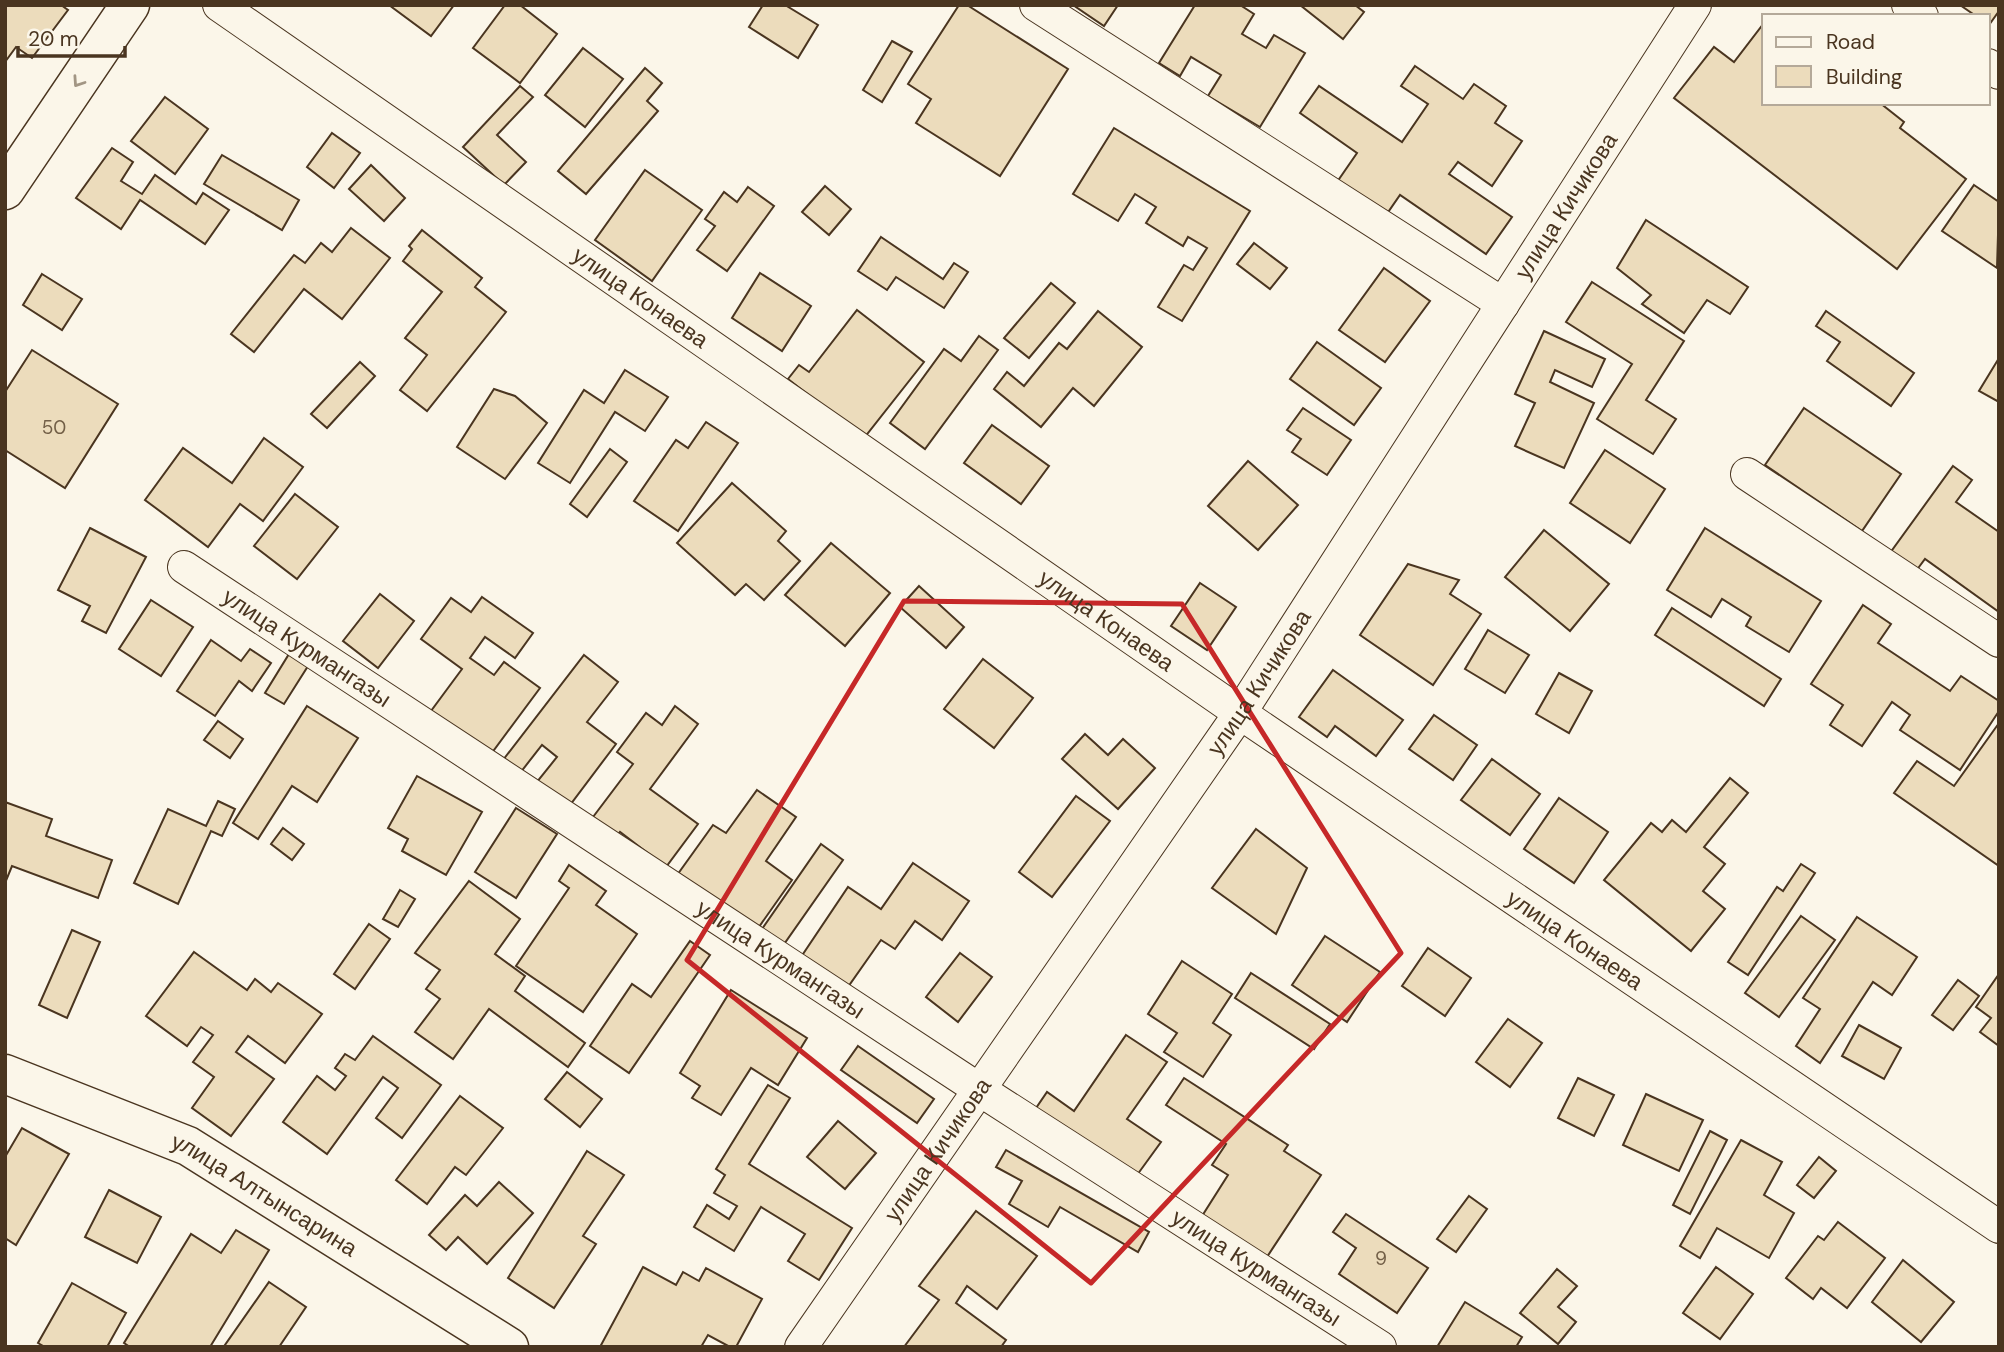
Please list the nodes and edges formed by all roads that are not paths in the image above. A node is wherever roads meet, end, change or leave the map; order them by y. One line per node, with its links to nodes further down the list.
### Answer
1 (130, 5): 5 (street, one-way to 5)
2 (219, 5): 10 (street, улица Конаева)
3 (1037, 5): 6 (street)
4 (1695, 5): 6 (street, улица Кичикова)
5 (5, 190)
6 (1503, 304): 10 (street, улица Кичикова)
7 (1747, 474): 9 (street)
8 (184, 567): 12 (street, улица Курмангазы)
9 (1999, 641)
10 (1240, 713): 12 (street, улица Кичикова); 13 (street, улица Конаева)
11 (5, 1074): 14 (street, улица Алтынсарина)
12 (980, 1090): 15 (street, улица Кичикова); 16 (street, улица Курмангазы)
13 (1999, 1227)
14 (509, 1347)
15 (801, 1347)
16 (1380, 1347)

